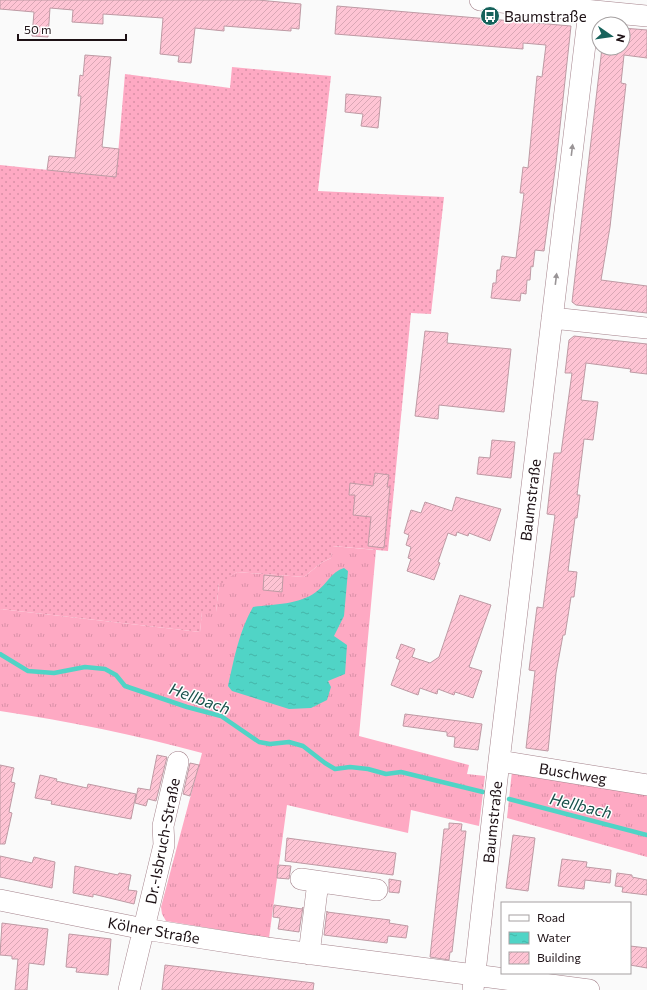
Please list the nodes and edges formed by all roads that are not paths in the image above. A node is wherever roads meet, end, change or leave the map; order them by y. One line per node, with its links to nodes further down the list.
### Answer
1 (480, 0): 2 (street)
2 (589, 11): 3 (street); 4 (street, Baumstraße, one-way to 2)
3 (647, 16)
4 (552, 318): 5 (street); 6 (street, Baumstraße)
5 (647, 328)
6 (499, 761): 8 (street, Buschweg); 13 (street, Baumstraße)
7 (178, 762): 11 (street, Dr.-Isbruch-Straße)
8 (647, 785)
9 (377, 890): 12 (street)
10 (0, 900): 11 (street, Kölner Straße)
11 (144, 929): 12 (street, Kölner Straße); 14 (street, Dr.-Isbruch-Straße)
12 (309, 954): 13 (street, Kölner Straße)
13 (474, 982): 15 (street, Kölner Straße)
14 (129, 990)
15 (589, 990)

